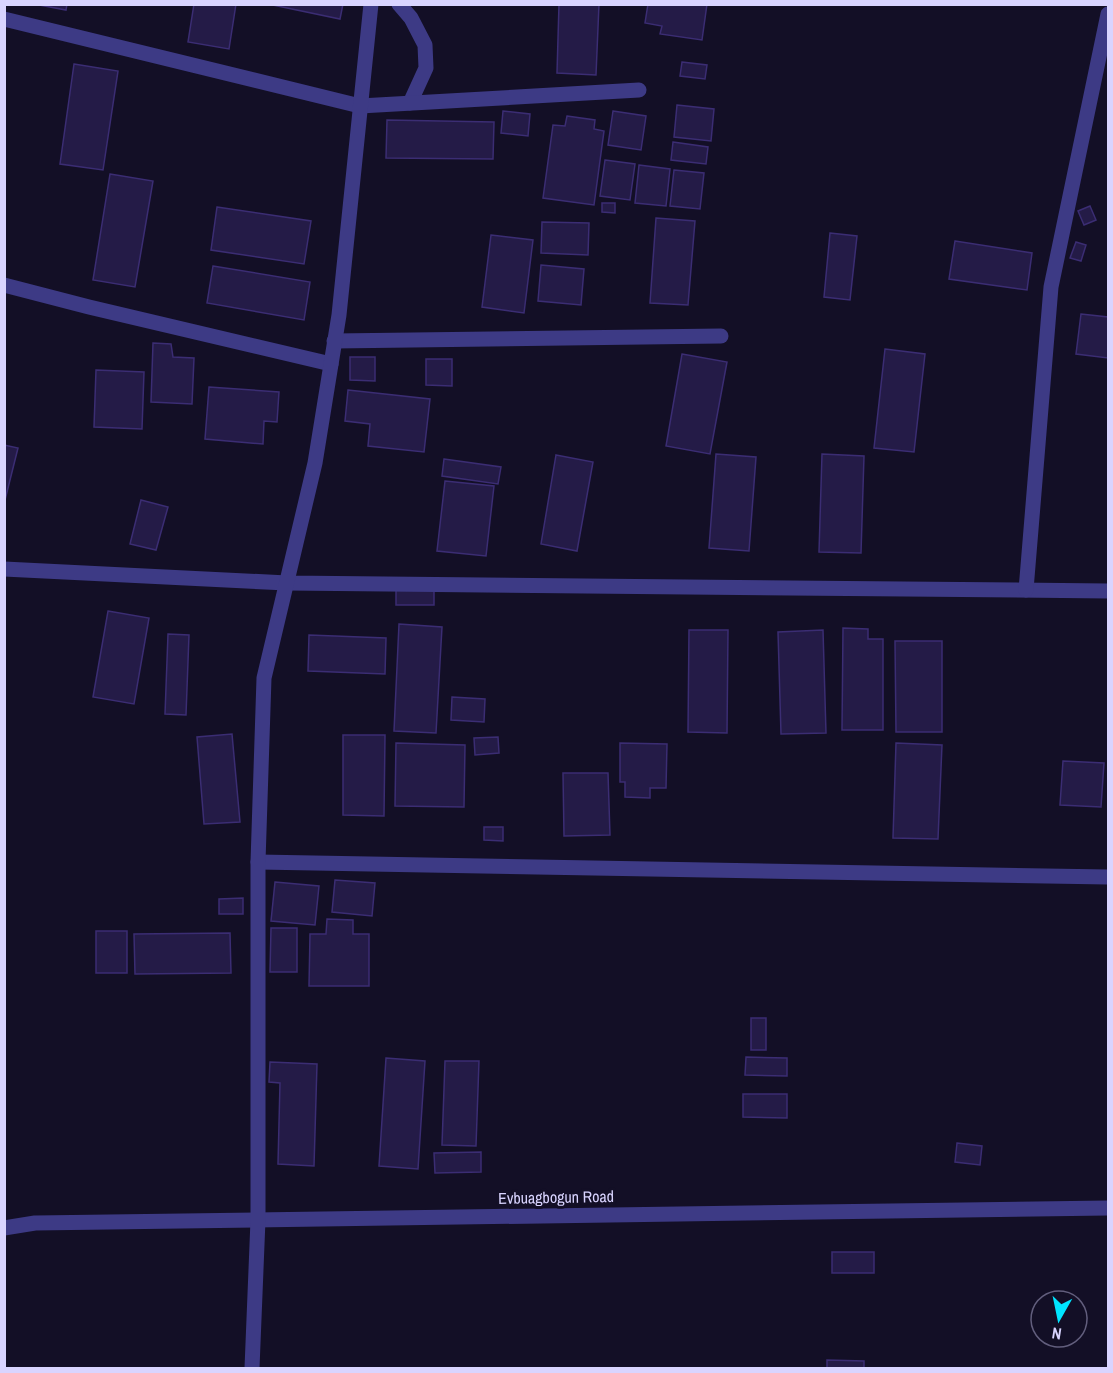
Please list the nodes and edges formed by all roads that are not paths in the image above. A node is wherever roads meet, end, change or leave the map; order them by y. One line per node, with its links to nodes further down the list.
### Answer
1 (371, 4): 7 (street)
2 (399, 4): 6 (street)
3 (1108, 14): 14 (street)
4 (4, 20): 7 (street)
5 (639, 90): 6 (street)
6 (410, 103): 7 (street)
7 (360, 106): 10 (street)
8 (4, 285): 11 (street)
9 (721, 336): 10 (street)
10 (334, 341): 11 (street)
11 (331, 364): 13 (street)
12 (4, 569): 13 (street)
13 (287, 583): 14 (street); 16 (street)
14 (1026, 590): 15 (street)
15 (1108, 591)
16 (258, 862): 17 (street); 19 (street)
17 (1108, 877)
18 (1108, 1208): 19 (street, Evbuagbogun Road)
19 (258, 1220): 20 (street, Evbuagbogun Road); 21 (street)
20 (4, 1228)
21 (252, 1368)

